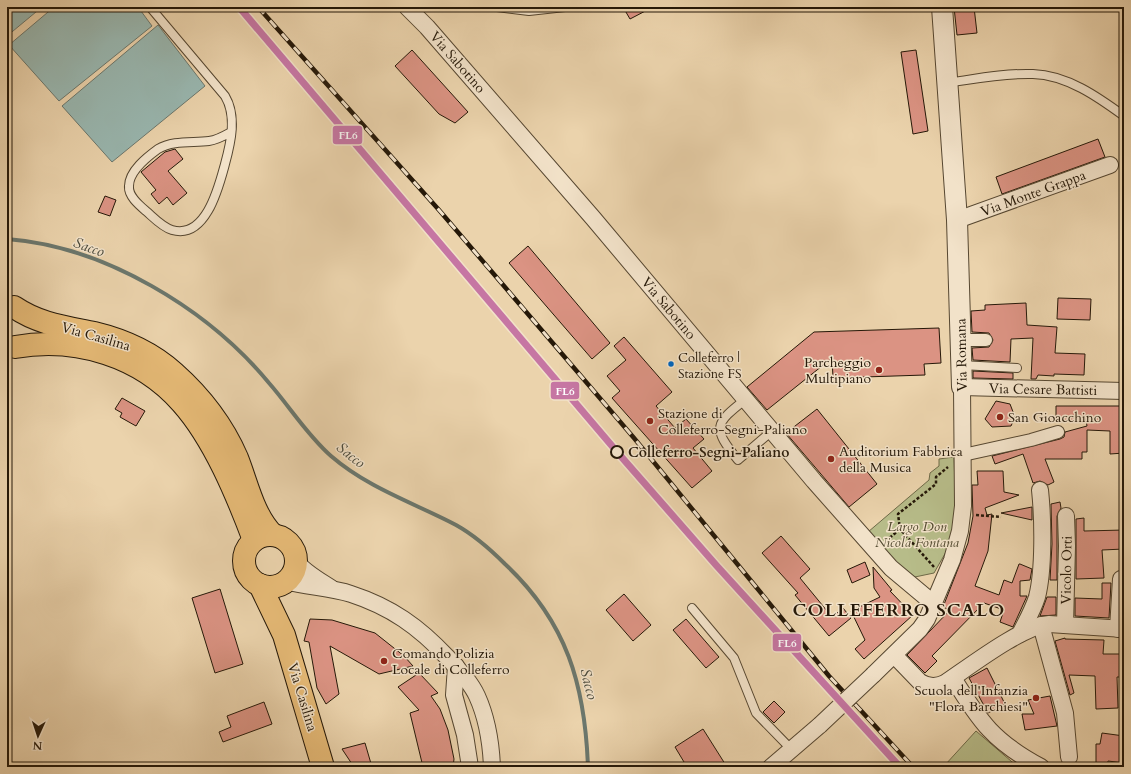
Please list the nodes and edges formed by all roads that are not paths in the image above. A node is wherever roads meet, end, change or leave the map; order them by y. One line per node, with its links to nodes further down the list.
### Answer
1 (150, 7): 8 (lane)
2 (407, 7): 19 (street, Via Sabotino)
3 (497, 7): 4 (lane)
4 (564, 7)
5 (942, 7): 6 (street, Via Romana)
6 (947, 83): 7 (lane); 10 (street, Via Romana)
7 (1124, 116)
8 (231, 132): 8 (lane)
9 (1110, 165): 10 (street, Via Monte Grappa)
10 (957, 220): 12 (street, Via Romana)
11 (10, 304): 14 (main road); 25 (main road, Via Casilina)
12 (960, 340): 13 (street); 15 (street, Via Romana)
13 (986, 340)
14 (11, 351): 25 (main road, Via Casilina)
15 (961, 365): 16 (lane); 17 (street, Via Romana)
16 (1017, 368)
17 (962, 387): 18 (street, Via Cesare Battisti); 22 (street, Via Romana)
18 (1124, 391)
19 (746, 399): 20 (street, Via Sabotino); 20 (lane)
20 (772, 431): 30 (street, Via Sabotino)
21 (1058, 432): 22 (street)
22 (963, 455): 30 (street, Via Romana)
23 (1040, 490): 35 (street)
24 (1066, 516): 33 (street, Vicolo Orti)
25 (263, 537): 26 (main road, Via Casilina); 28 (main road)
26 (296, 559): 28 (main road); 29 (street)
27 (1121, 579): 34 (street)
28 (275, 584): 29 (street); 41 (main road, Via Casilina)
29 (334, 589): 37 (street)
30 (934, 604): 36 (street, Via Romana)
31 (692, 608): 39 (lane)
32 (1041, 625): 33 (street); 35 (street); 40 (street)
33 (1064, 625): 34 (street)
34 (1121, 629)
35 (1020, 634): 38 (street)
36 (894, 655): 38 (street); 39 (street, Via Romana, bridge)
37 (456, 666): 42 (street); 43 (street)
38 (953, 678): 45 (street)
39 (792, 750): 44 (street, Via Romana)
40 (1069, 757)
41 (323, 765)
42 (470, 767)
43 (492, 767)
44 (771, 767)
45 (1041, 767)

